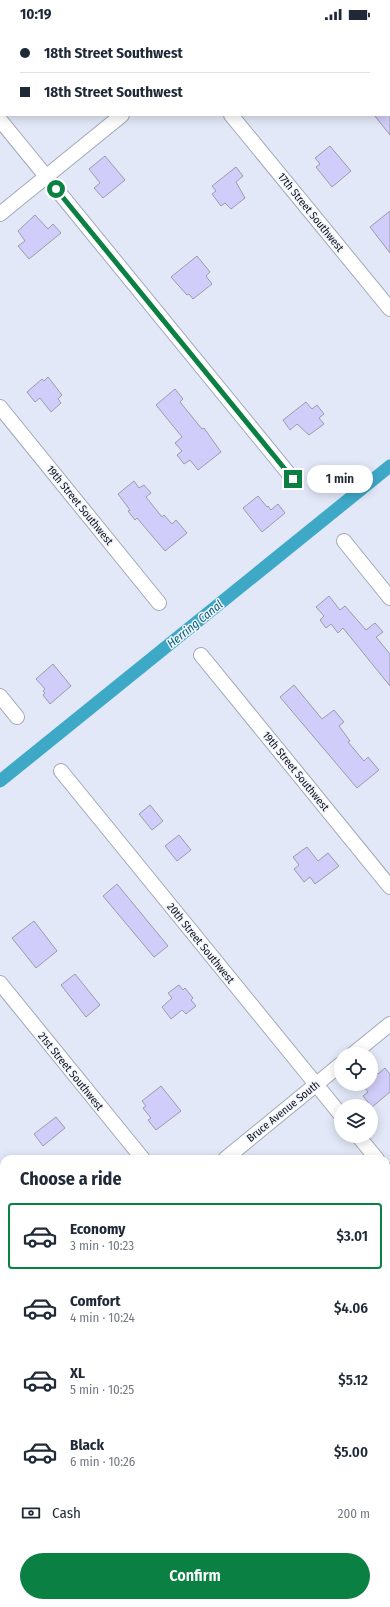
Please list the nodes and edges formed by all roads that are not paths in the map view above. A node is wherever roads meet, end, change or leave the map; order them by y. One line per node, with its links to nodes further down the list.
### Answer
1 (121, 116): 4 (street)
2 (232, 116): 6 (street, 17th Street Southwest)
3 (0, 120): 4 (street)
4 (46, 176): 5 (street); 8 (street)
5 (0, 214)
6 (390, 309)
7 (0, 407): 11 (street, 19th Street Southwest)
8 (293, 479)
9 (344, 542): 10 (street)
10 (390, 598)
11 (159, 603)
12 (201, 655): 16 (street, 19th Street Southwest)
13 (0, 696): 14 (street)
14 (17, 717)
15 (61, 771): 21 (street, 20th Street Southwest)
16 (390, 887)
17 (0, 983): 24 (street, 21st Street Southwest)
18 (390, 1024): 19 (street)
19 (362, 1047)
20 (334, 1070): 21 (street, Bruce Avenue South)
21 (316, 1084): 22 (street, 20th Street Southwest); 25 (street, Bruce Avenue South)
22 (334, 1106)
23 (364, 1143): 26 (street)
24 (140, 1155)
25 (230, 1155)
26 (374, 1155)

